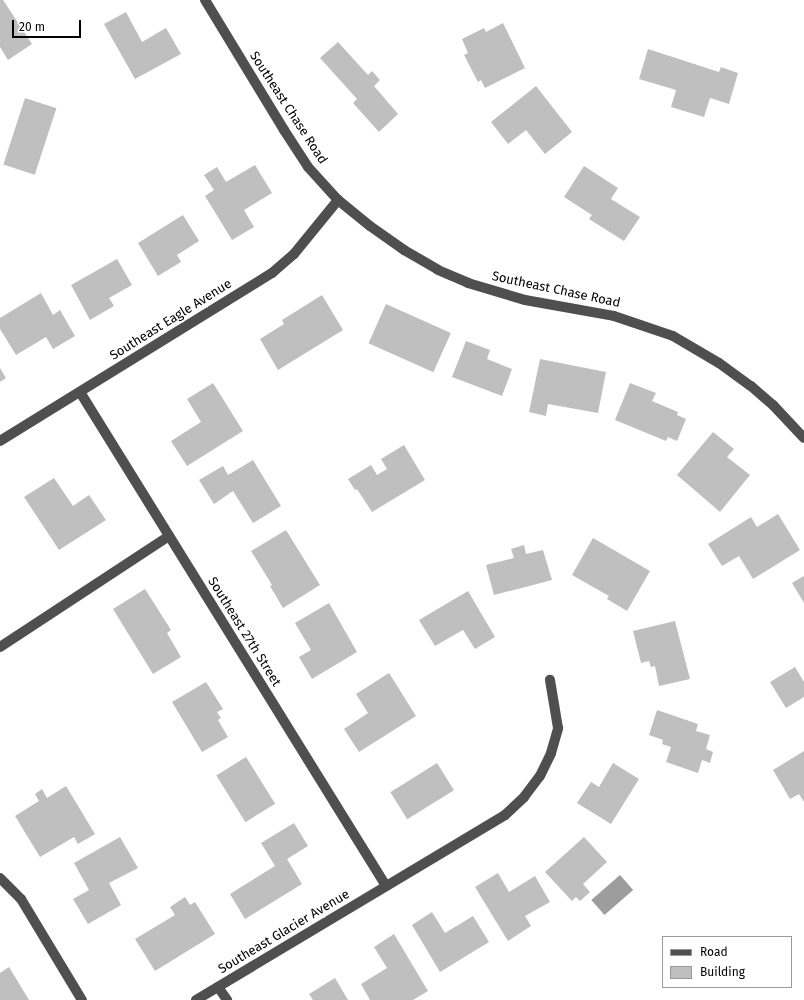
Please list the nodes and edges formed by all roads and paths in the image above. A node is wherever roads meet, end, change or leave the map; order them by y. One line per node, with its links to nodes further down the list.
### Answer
1 (205, 0): 2 (street, Southeast Chase Road)
2 (338, 200): 3 (street, Southeast Eagle Avenue); 4 (street, Southeast Chase Road)
3 (80, 392): 5 (street, Southeast Eagle Avenue); 6 (street, Southeast 27th Street)
4 (804, 438)
5 (0, 441)
6 (169, 536): 7 (street); 10 (street, Southeast 27th Street)
7 (0, 646)
8 (550, 680): 10 (street, Southeast Glacier Avenue)
9 (0, 878): 12 (street)
10 (386, 886): 11 (street, Southeast Glacier Avenue)
11 (218, 987): 13 (street, Southeast Glacier Avenue); 14 (street)
12 (82, 1000)
13 (196, 1000)
14 (227, 1000)

